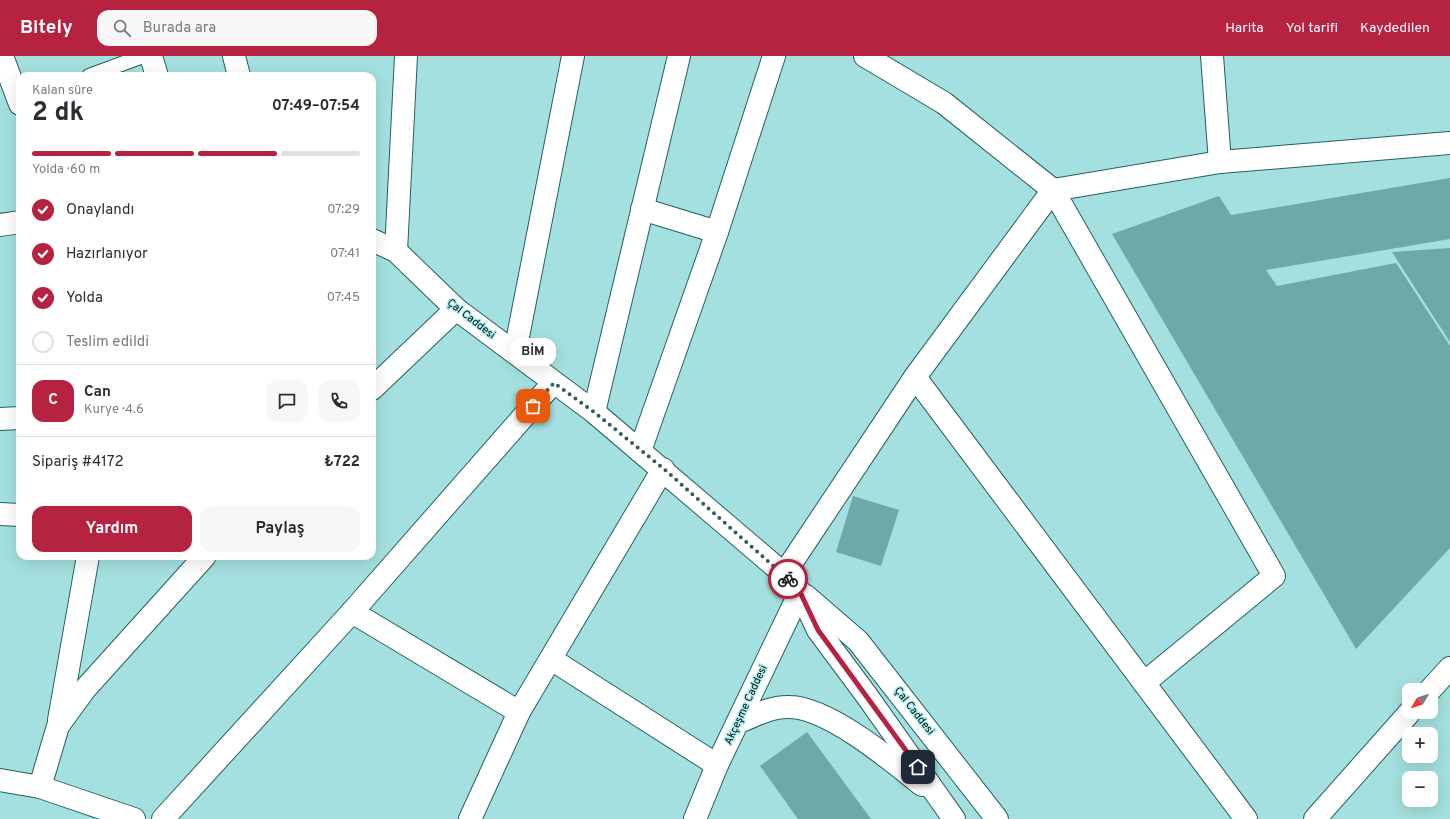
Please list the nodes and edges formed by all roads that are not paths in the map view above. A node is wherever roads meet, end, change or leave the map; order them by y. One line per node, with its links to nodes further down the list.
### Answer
1 (2, 56): 14 (street)
2 (143, 56): 11 (lane)
3 (151, 56): 12 (street)
4 (234, 56): 13 (street)
5 (406, 56): 23 (street)
6 (573, 56): 25 (street)
7 (678, 56): 18 (street)
8 (774, 56): 21 (street)
9 (865, 56): 17 (street)
10 (1212, 56): 16 (street)
11 (100, 72)
12 (156, 72)
13 (238, 72)
14 (16, 93)
15 (1450, 143): 16 (street)
16 (1220, 162): 17 (street)
17 (1053, 190): 26 (street); 43 (street)
18 (642, 209): 21 (street); 29 (street)
19 (16, 223): 20 (street)
20 (0, 225)
21 (718, 232): 32 (street)
22 (376, 242): 23 (street, Çal Caddesi)
23 (396, 251): 24 (street, Çal Caddesi)
24 (456, 309): 25 (street, Çal Caddesi); 28 (street)
25 (515, 352): 27 (street, Çal Caddesi)
26 (915, 377): 38 (street); 43 (street)
27 (554, 383): 29 (street, Çal Caddesi); 40 (street)
28 (376, 385)
29 (594, 412): 32 (street, Çal Caddesi)
30 (16, 418): 31 (street)
31 (0, 419)
32 (640, 451): 33 (street, Çal Caddesi)
33 (664, 469): 38 (street, Çal Caddesi); 41 (street)
34 (0, 514): 35 (street)
35 (16, 515)
36 (87, 560): 48 (street)
37 (201, 560): 48 (street)
38 (784, 574): 39 (street, Çal Caddesi)
39 (800, 592): 47 (street, Akçeşme Caddesi); 52 (street, Çal Caddesi); 57 (street, Çal Caddesi)
40 (352, 612): 45 (street); 54 (street)
41 (551, 659): 45 (street); 49 (street)
42 (1450, 668): 44 (street)
43 (1144, 683): 58 (street)
44 (1436, 683)
45 (519, 712): 55 (street)
46 (1404, 719): 59 (street)
47 (737, 723): 49 (street, Akçeşme Caddesi); 52 (street)
48 (58, 726): 51 (street)
49 (718, 765): 56 (street, Akçeşme Caddesi)
50 (0, 780): 51 (street)
51 (40, 787): 53 (street)
52 (948, 811)
53 (134, 819)
54 (163, 819)
55 (470, 819)
56 (695, 819)
57 (998, 819)
58 (1246, 819)
59 (1315, 819)

